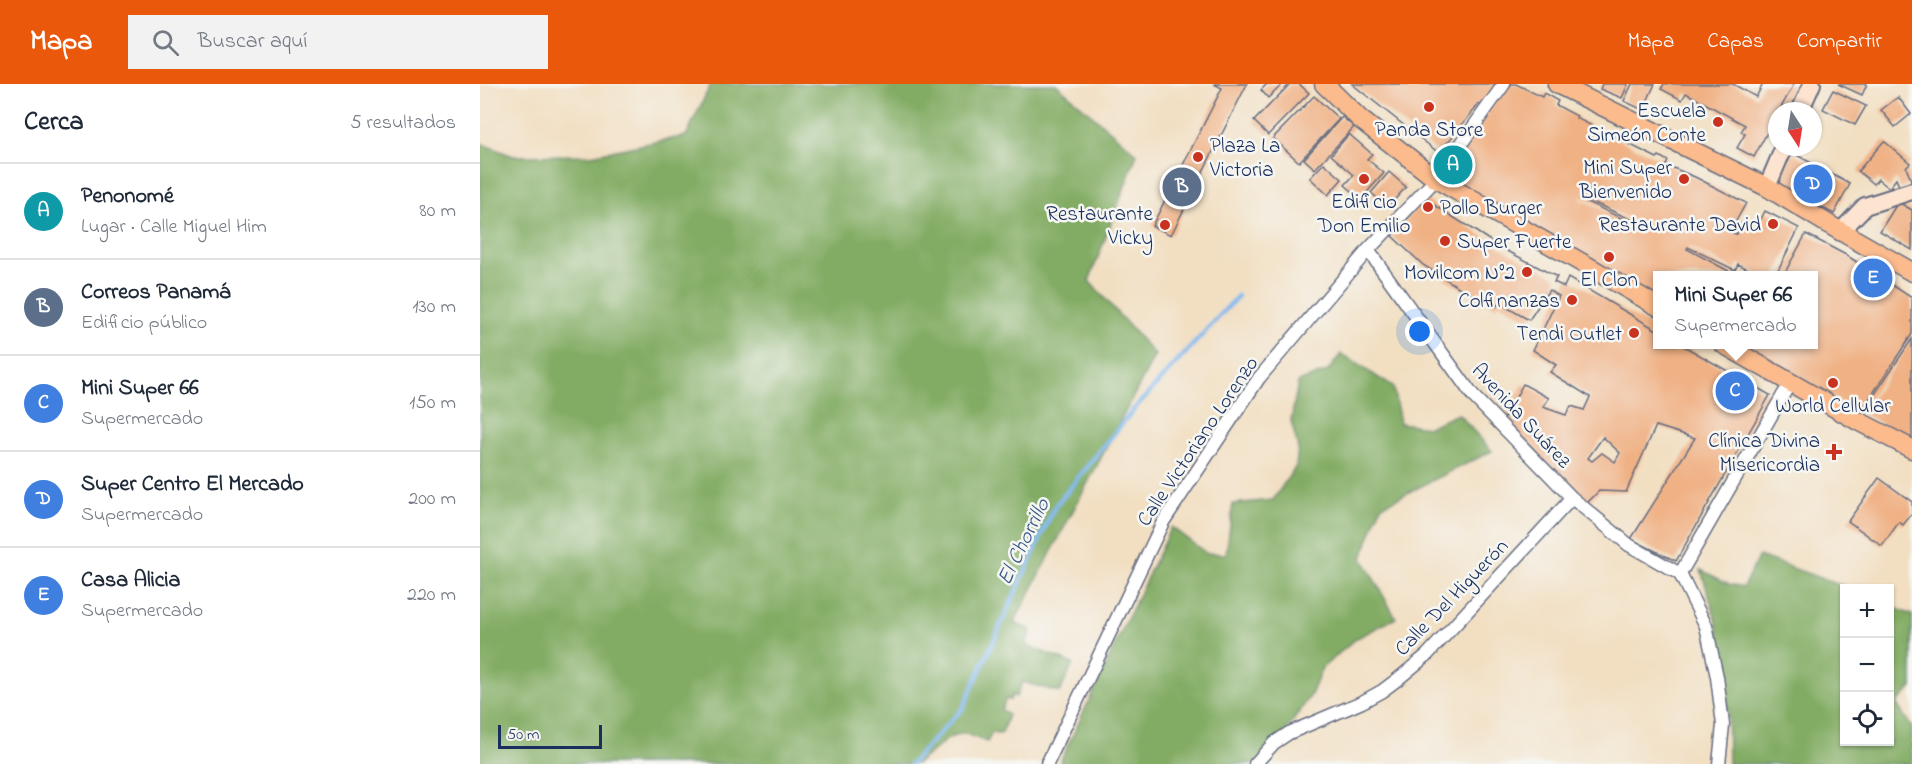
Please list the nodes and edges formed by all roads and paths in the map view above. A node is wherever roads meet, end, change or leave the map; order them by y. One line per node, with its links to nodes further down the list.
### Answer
1 (1324, 84): 7 (main road)
2 (1504, 84): 7 (street, Calle Victoriano Lorenzo)
3 (1557, 84): 8 (main road)
4 (1812, 84): 5 (street)
5 (1804, 102)
6 (1781, 156): 8 (street)
7 (1436, 179): 11 (street, Calle Victoriano Lorenzo); 13 (main road)
8 (1767, 188): 10 (main road)
9 (1912, 191): 10 (street)
10 (1840, 232): 12 (main road)
11 (1368, 250): 17 (street, Avenida Suárez); 19 (street, Calle Victoriano Lorenzo)
12 (1912, 272)
13 (1653, 304)
14 (1730, 349): 15 (main road)
15 (1790, 383): 16 (main road); 18 (street)
16 (1912, 449)
17 (1572, 498): 18 (street, Avenida Suárez); 20 (street, Calle Del Higuerón)
18 (1680, 574): 21 (street)
19 (1047, 764)
20 (1255, 764)
21 (1719, 764)

